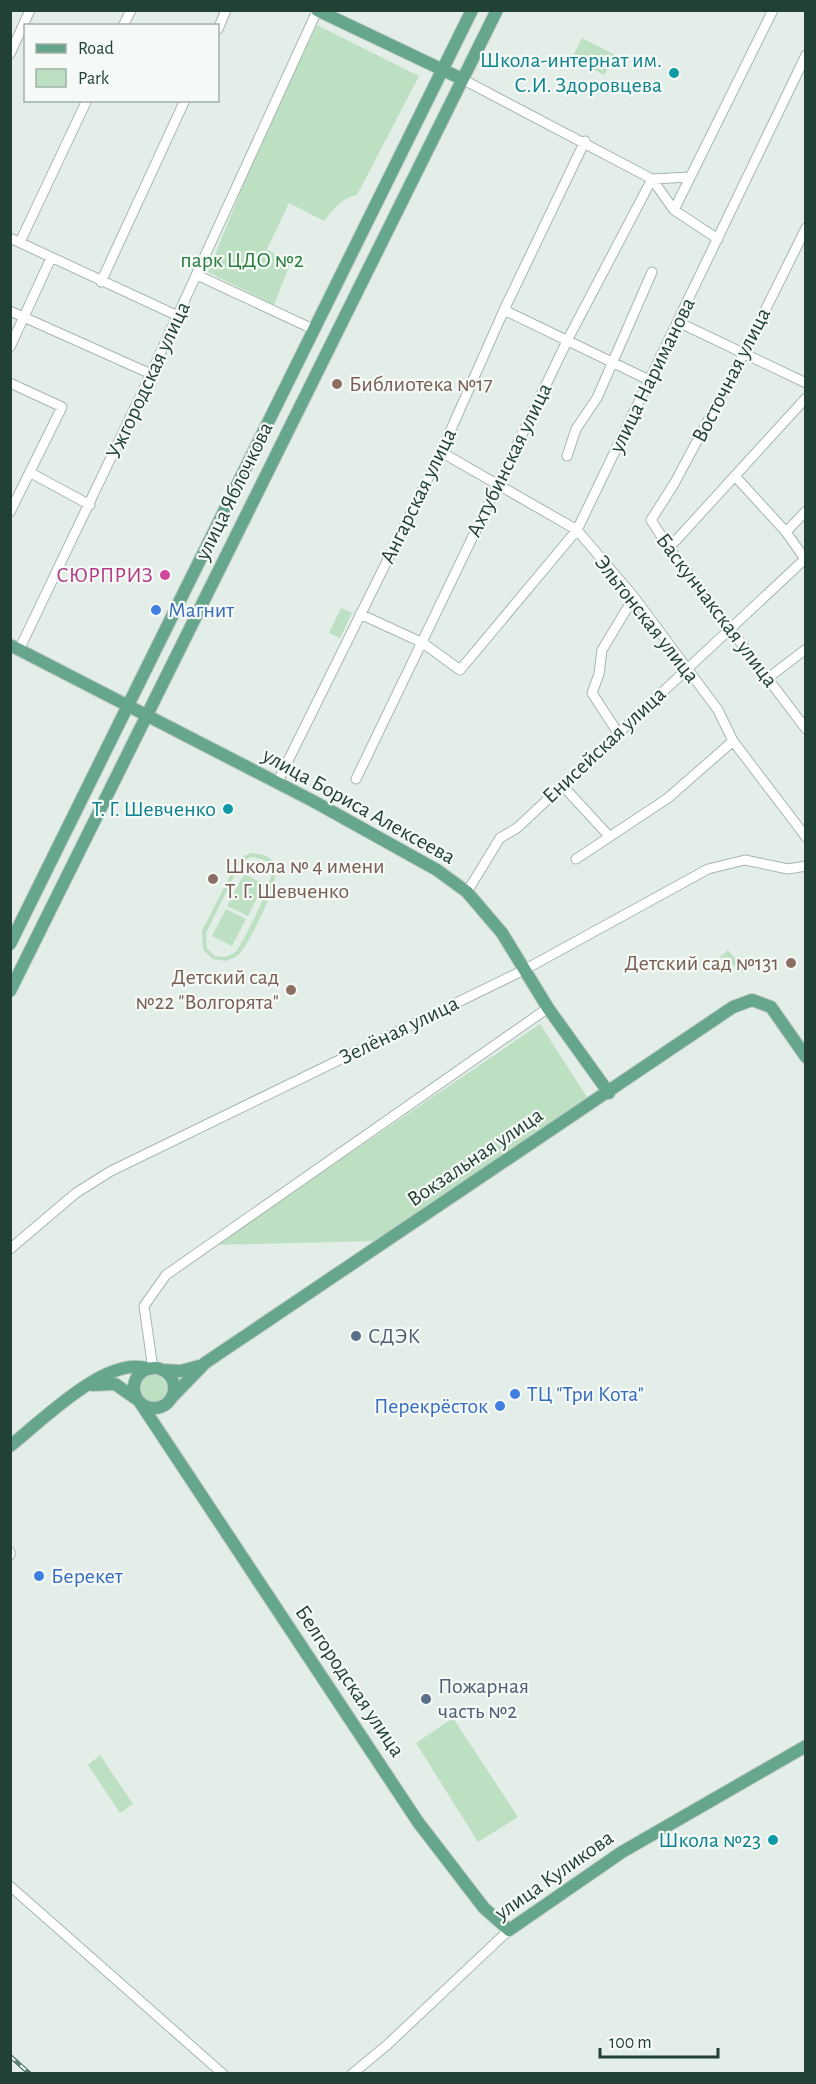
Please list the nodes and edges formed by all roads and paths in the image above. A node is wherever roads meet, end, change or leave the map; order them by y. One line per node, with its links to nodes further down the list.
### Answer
1 (30, 10): 10 (street)
2 (130, 10): 8 (street)
3 (226, 10): 9 (street)
4 (472, 10): 12 (main road, улица Яблочкова)
5 (497, 10): 13 (main road, улица Яблочкова)
6 (773, 10): 17 (street)
7 (323, 12): 12 (main road); 25 (street, Ужгородская улица)
8 (124, 24)
9 (219, 27)
10 (10, 54)
11 (806, 55): 21 (street, улица Нариманова)
12 (443, 69): 13 (main road); 32 (main road, улица Яблочкова)
13 (462, 79): 16 (street); 64 (main road, улица Яблочкова)
14 (86, 102): 22 (street)
15 (184, 102): 26 (street)
16 (585, 141): 18 (street); 27 (street, Ангарская улица)
17 (690, 177): 18 (street); 19 (street)
18 (652, 179): 19 (street); 33 (street, Ахтубинская улица)
19 (674, 210): 21 (street)
20 (806, 228): 35 (street, Восточная улица)
21 (718, 239): 31 (street, улица Нариманова)
22 (15, 240): 23 (street)
23 (51, 258): 26 (street); 30 (street)
24 (652, 272): 36 (street)
25 (197, 275): 29 (street, Ужгородская улица); 32 (street)
26 (101, 282): 29 (street)
27 (504, 310): 33 (street); 42 (street, Ангарская улица)
28 (10, 311): 30 (street)
29 (178, 316): 37 (street, Ужгородская улица)
30 (24, 317): 34 (street); 37 (street)
31 (678, 322): 35 (street); 38 (street, улица Нариманова)
32 (315, 330): 63 (main road, улица Яблочкова)
33 (568, 339): 36 (street); 46 (street, Ахтубинская улица)
34 (10, 347)
35 (743, 355): 40 (street); 50 (street, Восточная улица)
36 (612, 362): 38 (street); 43 (street)
37 (152, 374): 47 (street, Ужгородская улица)
38 (650, 380): 51 (street, улица Нариманова)
39 (10, 383): 44 (street)
40 (806, 383)
41 (806, 398): 45 (street)
42 (441, 452): 46 (street, Эльтонская улица); 56 (street, Ангарская улица)
43 (567, 456)
44 (31, 473): 47 (street); 49 (street)
45 (735, 476): 52 (street); 53 (street)
46 (498, 483): 51 (street, Эльтонская улица); 58 (street, Ахтубинская улица)
47 (90, 505): 59 (street, Ужгородская улица)
48 (806, 511): 52 (street)
49 (10, 512)
50 (651, 519): 53 (street, Баскунчакская улица)
51 (577, 530): 55 (street, Эльтонская улица); 58 (street, улица Нариманова)
52 (786, 532): 54 (street)
53 (669, 548): 57 (street, Баскунчакская улица)
54 (804, 562): 57 (street, Енисейская улица)
55 (634, 597): 61 (street, Эльтонская улица); 66 (street)
56 (360, 614): 58 (street); 69 (street, Ангарская улица)
57 (728, 628): 61 (street, Енисейская улица); 62 (street, Баскунчакская улица)
58 (423, 643): 68 (street, Ахтубинская улица)
59 (15, 648): 63 (main road, улица Бориса Алексеева)
60 (806, 650): 62 (street)
61 (686, 667): 66 (street, Енисейская улица); 67 (street, Эльтонская улица)
62 (768, 678): 65 (street, Баскунчакская улица)
63 (129, 707): 64 (main road, улица Бориса Алексеева); 76 (main road, улица Яблочкова)
64 (146, 716): 69 (main road, улица Бориса Алексеева); 78 (main road, улица Яблочкова)
65 (806, 729)
66 (618, 733): 70 (street, Енисейская улица)
67 (733, 741): 71 (street); 72 (street, Эльтонская улица)
68 (356, 779)
69 (277, 783): 75 (main road, улица Бориса Алексеева)
70 (562, 785): 71 (street); 75 (street, Енисейская улица)
71 (609, 836): 73 (street)
72 (806, 837)
73 (576, 859)
74 (806, 866): 77 (street, Зелёная улица)
75 (467, 892): 77 (main road, улица Бориса Алексеева)
76 (10, 944)
77 (524, 970): 79 (main road, улица Бориса Алексеева); 82 (street, Зелёная улица)
78 (10, 991)
79 (548, 1008): 81 (main road, улица Бориса Алексеева); 84 (street)
80 (806, 1057): 81 (main road, Вокзальная улица)
81 (609, 1093): 83 (main road, Вокзальная улица)
82 (10, 1249)
83 (206, 1363): 84 (main road, Вокзальная улица); 86 (main road, Вокзальная улица)
84 (155, 1369): 85 (main road, Вокзальная улица); 86 (main road); 87 (main road)
85 (86, 1387): 87 (main road); 88 (main road, Вокзальная улица)
86 (170, 1400): 87 (main road); 89 (main road, Белгородская улица)
87 (139, 1402): 89 (main road, Белгородская улица)
88 (10, 1446)
89 (168, 1446): 92 (main road, Белгородская улица)
90 (806, 1746): 92 (main road, улица Куликова)
91 (10, 1886): 93 (street)
92 (509, 1930): 94 (street, улица Куликова)
93 (223, 2073)
94 (352, 2073)

